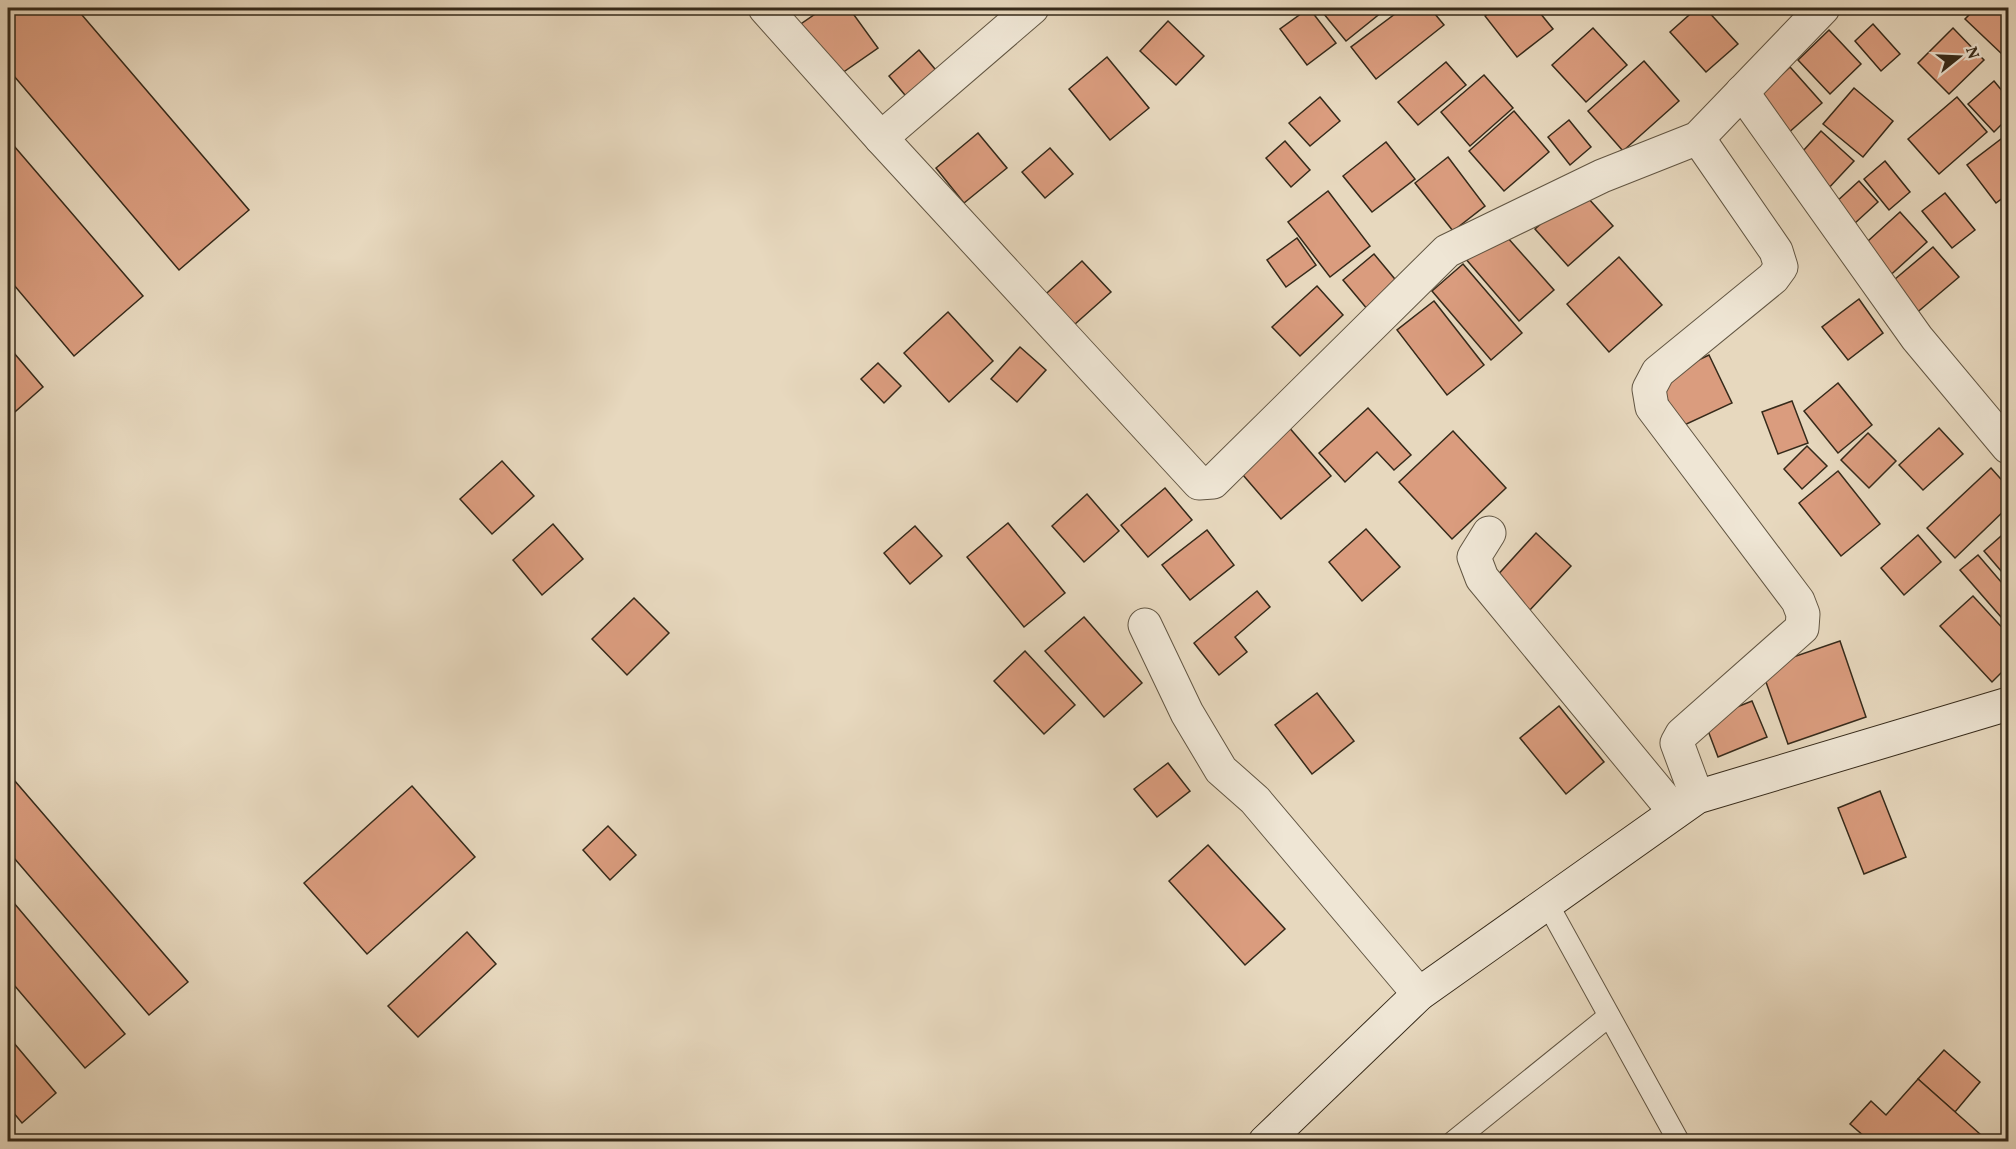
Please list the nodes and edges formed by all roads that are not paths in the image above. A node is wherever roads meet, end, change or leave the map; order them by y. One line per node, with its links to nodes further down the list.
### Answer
1 (765, 8): 5 (street)
2 (1032, 8): 5 (street)
3 (1823, 8): 4 (street)
4 (1742, 92): 6 (street); 7 (street)
5 (881, 138): 6 (street)
6 (1698, 138): 11 (street)
7 (2008, 447)
8 (1490, 533): 11 (street)
9 (1145, 625): 13 (street)
10 (2008, 704): 11 (street)
11 (1686, 804): 12 (street)
12 (1547, 903): 13 (street); 14 (lane)
13 (1419, 994): 15 (street)
14 (1609, 1016): 16 (lane); 17 (lane)
15 (1265, 1142)
16 (1453, 1142)
17 (1679, 1142)

